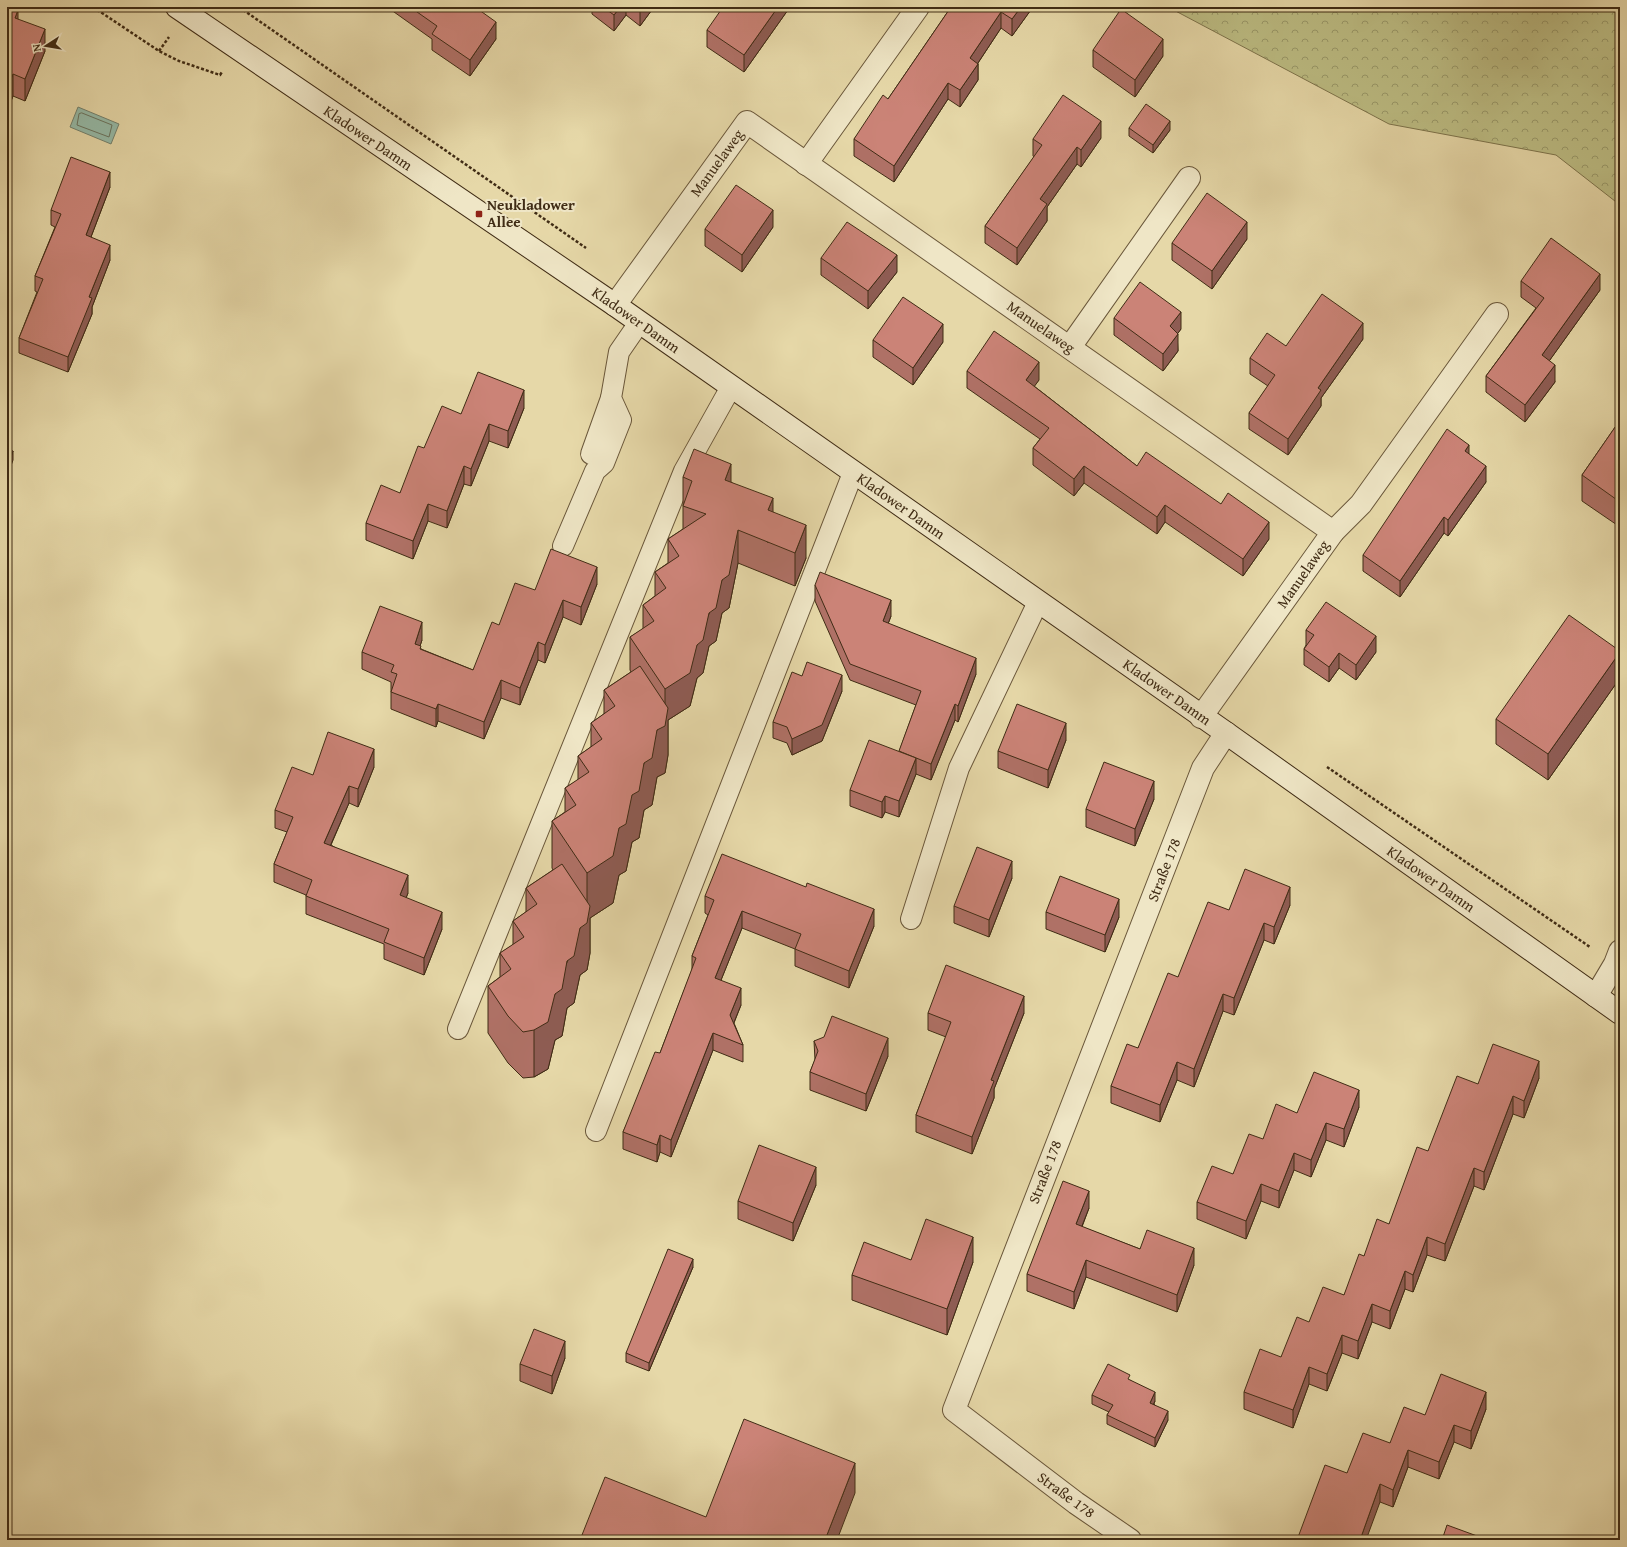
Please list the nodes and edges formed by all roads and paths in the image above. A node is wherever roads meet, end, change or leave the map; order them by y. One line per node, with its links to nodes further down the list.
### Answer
1 (93, 7): 5 (path)
2 (177, 7): 9 (street, Kladower Damm)
3 (918, 7): 7 (street)
4 (173, 31): 5 (path)
5 (158, 51): 6 (path)
6 (220, 75)
7 (806, 164): 9 (street, Manuelaweg); 12 (street, Manuelaweg)
8 (1189, 178): 12 (street)
9 (614, 305): 11 (street, Kladower Damm)
10 (1497, 314): 17 (street)
11 (639, 323): 13 (street, Kladower Damm); 14 (lane)
12 (1070, 347): 17 (street, Manuelaweg)
13 (731, 387): 16 (street, Kladower Damm); 26 (lane)
14 (611, 398): 15 (lane); 18 (lane)
15 (591, 454)
16 (853, 473): 19 (street, Kladower Damm); 27 (lane)
17 (1333, 532): 20 (street, Manuelaweg)
18 (564, 546)
19 (1038, 602): 20 (street, Kladower Damm); 22 (lane)
20 (1201, 716): 21 (street, Kladower Damm)
21 (1226, 733): 24 (street, Kladower Damm); 28 (street, Straße 178)
22 (911, 919)
23 (1620, 951): 24 (street)
24 (1596, 996): 25 (street, Kladower Damm)
25 (1620, 1013)
26 (458, 1029)
27 (596, 1131)
28 (1130, 1540)

